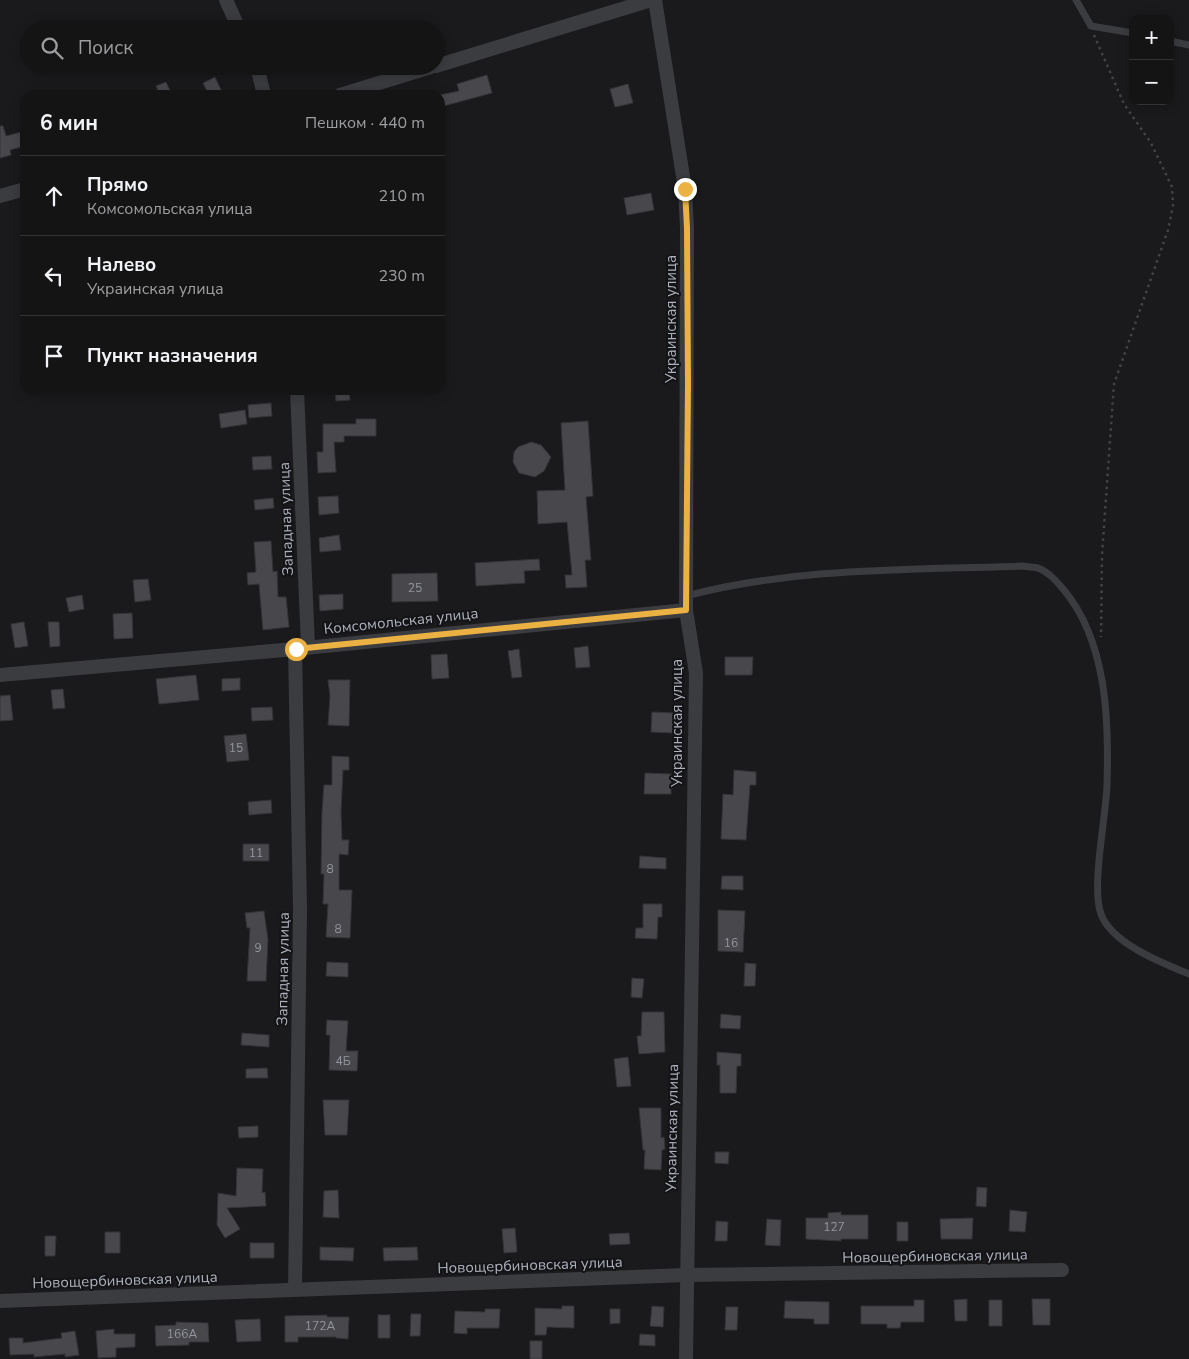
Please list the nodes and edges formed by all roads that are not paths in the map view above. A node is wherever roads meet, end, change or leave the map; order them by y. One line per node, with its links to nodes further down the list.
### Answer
1 (226, 0): 4 (street)
2 (650, 0): 8 (street); 16 (street, Украинская улица)
3 (1076, 0): 5 (lane)
4 (235, 20)
5 (1129, 32)
6 (1174, 42): 7 (lane)
7 (1189, 45)
8 (445, 63)
9 (259, 75): 11 (street)
10 (406, 75): 12 (street)
11 (263, 90)
12 (356, 90)
13 (20, 190): 14 (street)
14 (0, 196)
15 (297, 395): 17 (street, Западная улица)
16 (686, 603): 17 (street, Комсомольская улица); 19 (lane); 21 (street, Украинская улица)
17 (302, 648): 18 (street, Комсомольская улица); 22 (street, Западная улица)
18 (0, 675)
19 (1189, 974)
20 (1062, 1270): 21 (street, Новощербиновская улица)
21 (686, 1276): 22 (street, Новощербиновская улица); 24 (street, Украинская улица)
22 (295, 1289): 23 (street, Новощербиновская улица)
23 (0, 1302)
24 (686, 1359)

